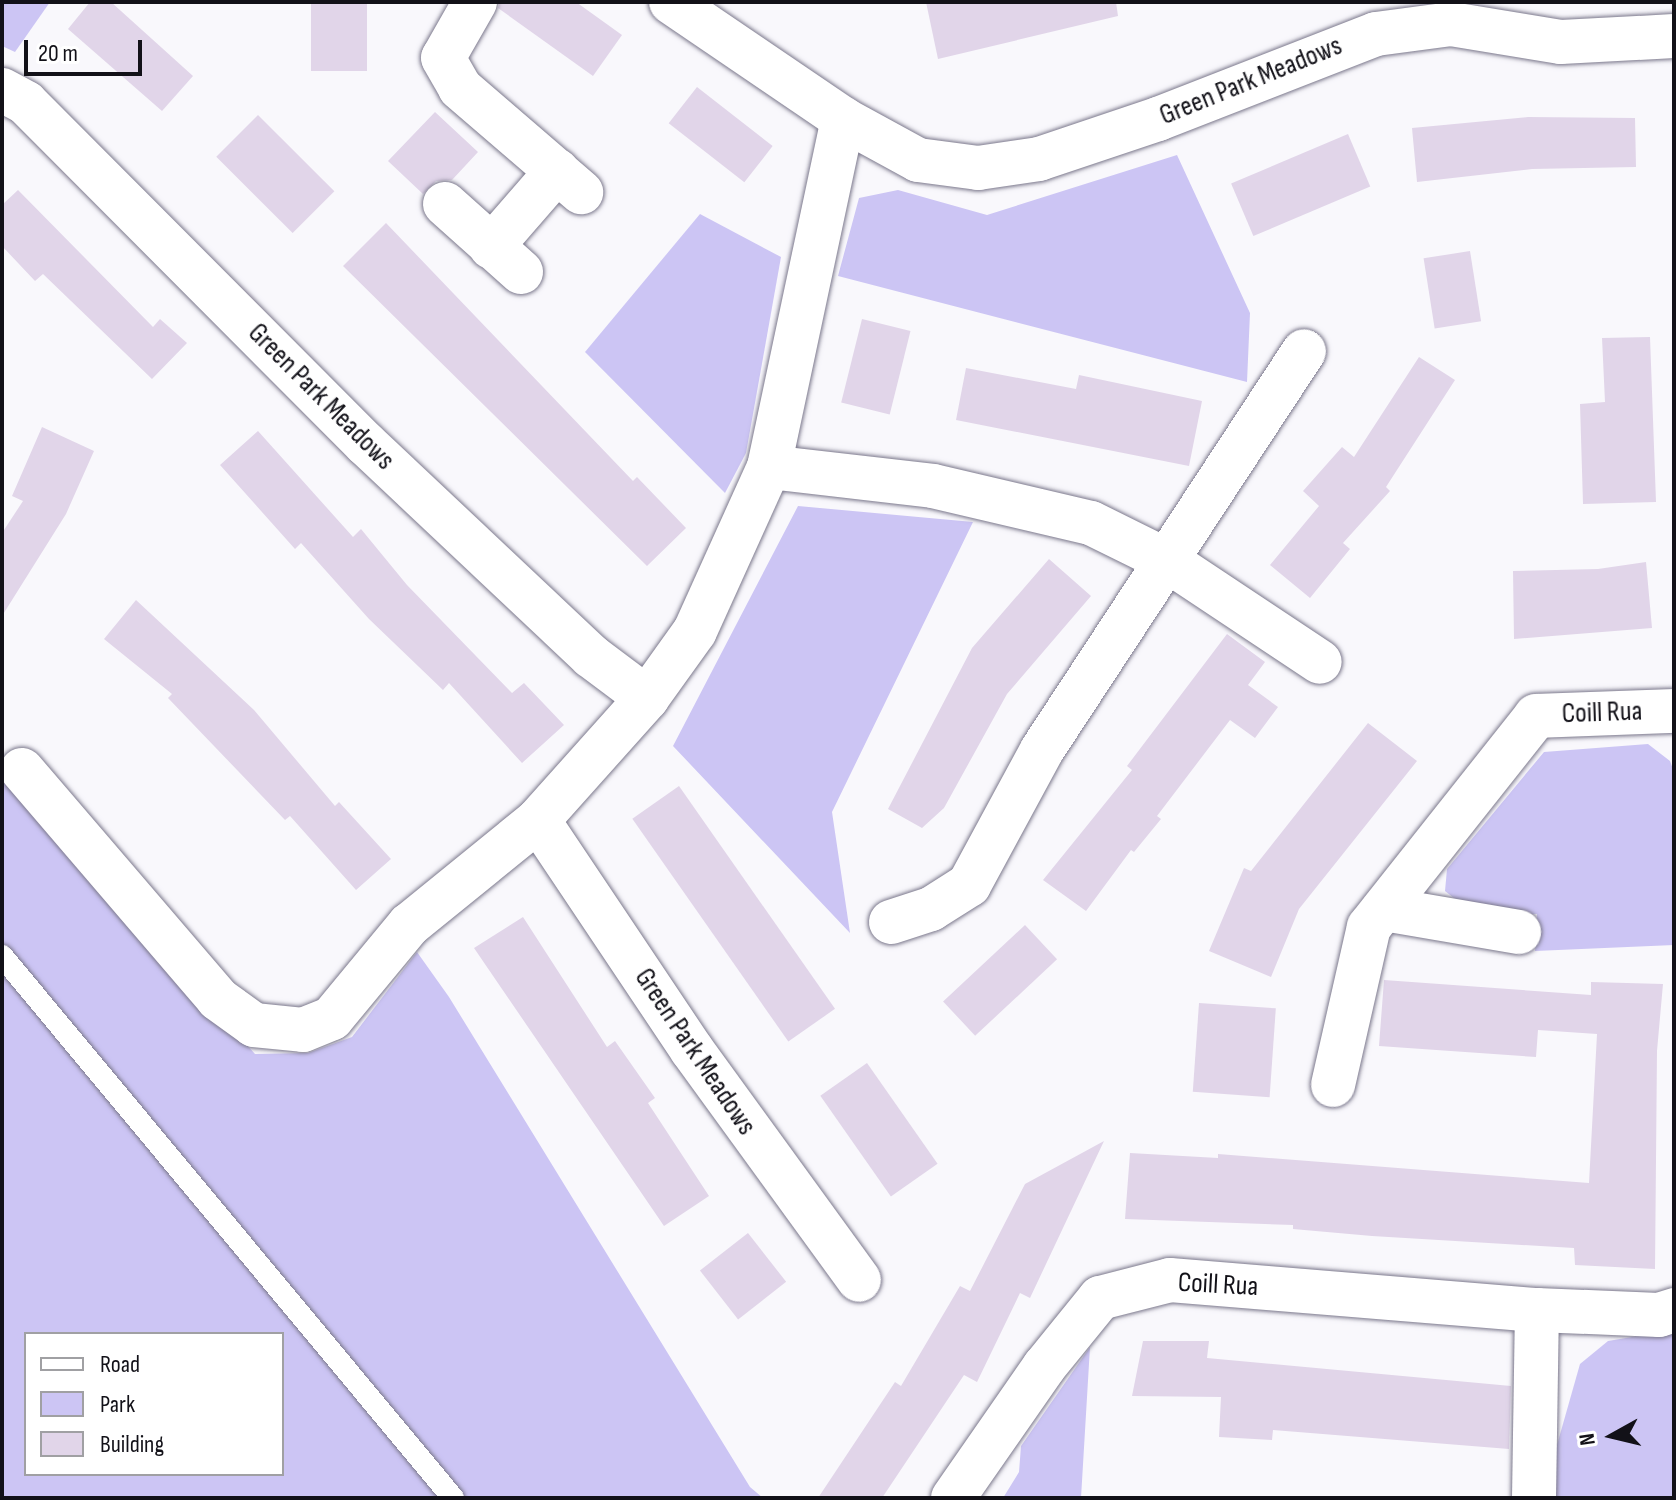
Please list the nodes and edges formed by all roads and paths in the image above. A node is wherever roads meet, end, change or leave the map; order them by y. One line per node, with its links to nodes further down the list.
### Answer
1 (475, 2): 6 (street)
2 (671, 2): 5 (street, Green Park Meadows)
3 (1674, 36): 5 (street, Green Park Meadows)
4 (2, 90): 11 (street, Green Park Meadows)
5 (843, 119): 8 (street)
6 (445, 204)
7 (1304, 351): 9 (street)
8 (769, 467): 9 (street); 11 (street)
9 (1168, 561): 10 (street); 16 (street)
10 (1320, 662)
11 (647, 698): 14 (street)
12 (1674, 711): 15 (street, Coill Rua)
13 (22, 770): 14 (street)
14 (538, 820): 20 (street, Green Park Meadows)
15 (1384, 909): 17 (street); 19 (street, Coill Rua)
16 (891, 922)
17 (1519, 932)
18 (2, 956): 23 (lane)
19 (1333, 1085)
20 (859, 1280)
21 (1537, 1310): 22 (street, Coill Rua); 24 (street, Coill Rua); 25 (street)
22 (1674, 1310)
23 (453, 1498)
24 (953, 1498)
25 (1534, 1498)

